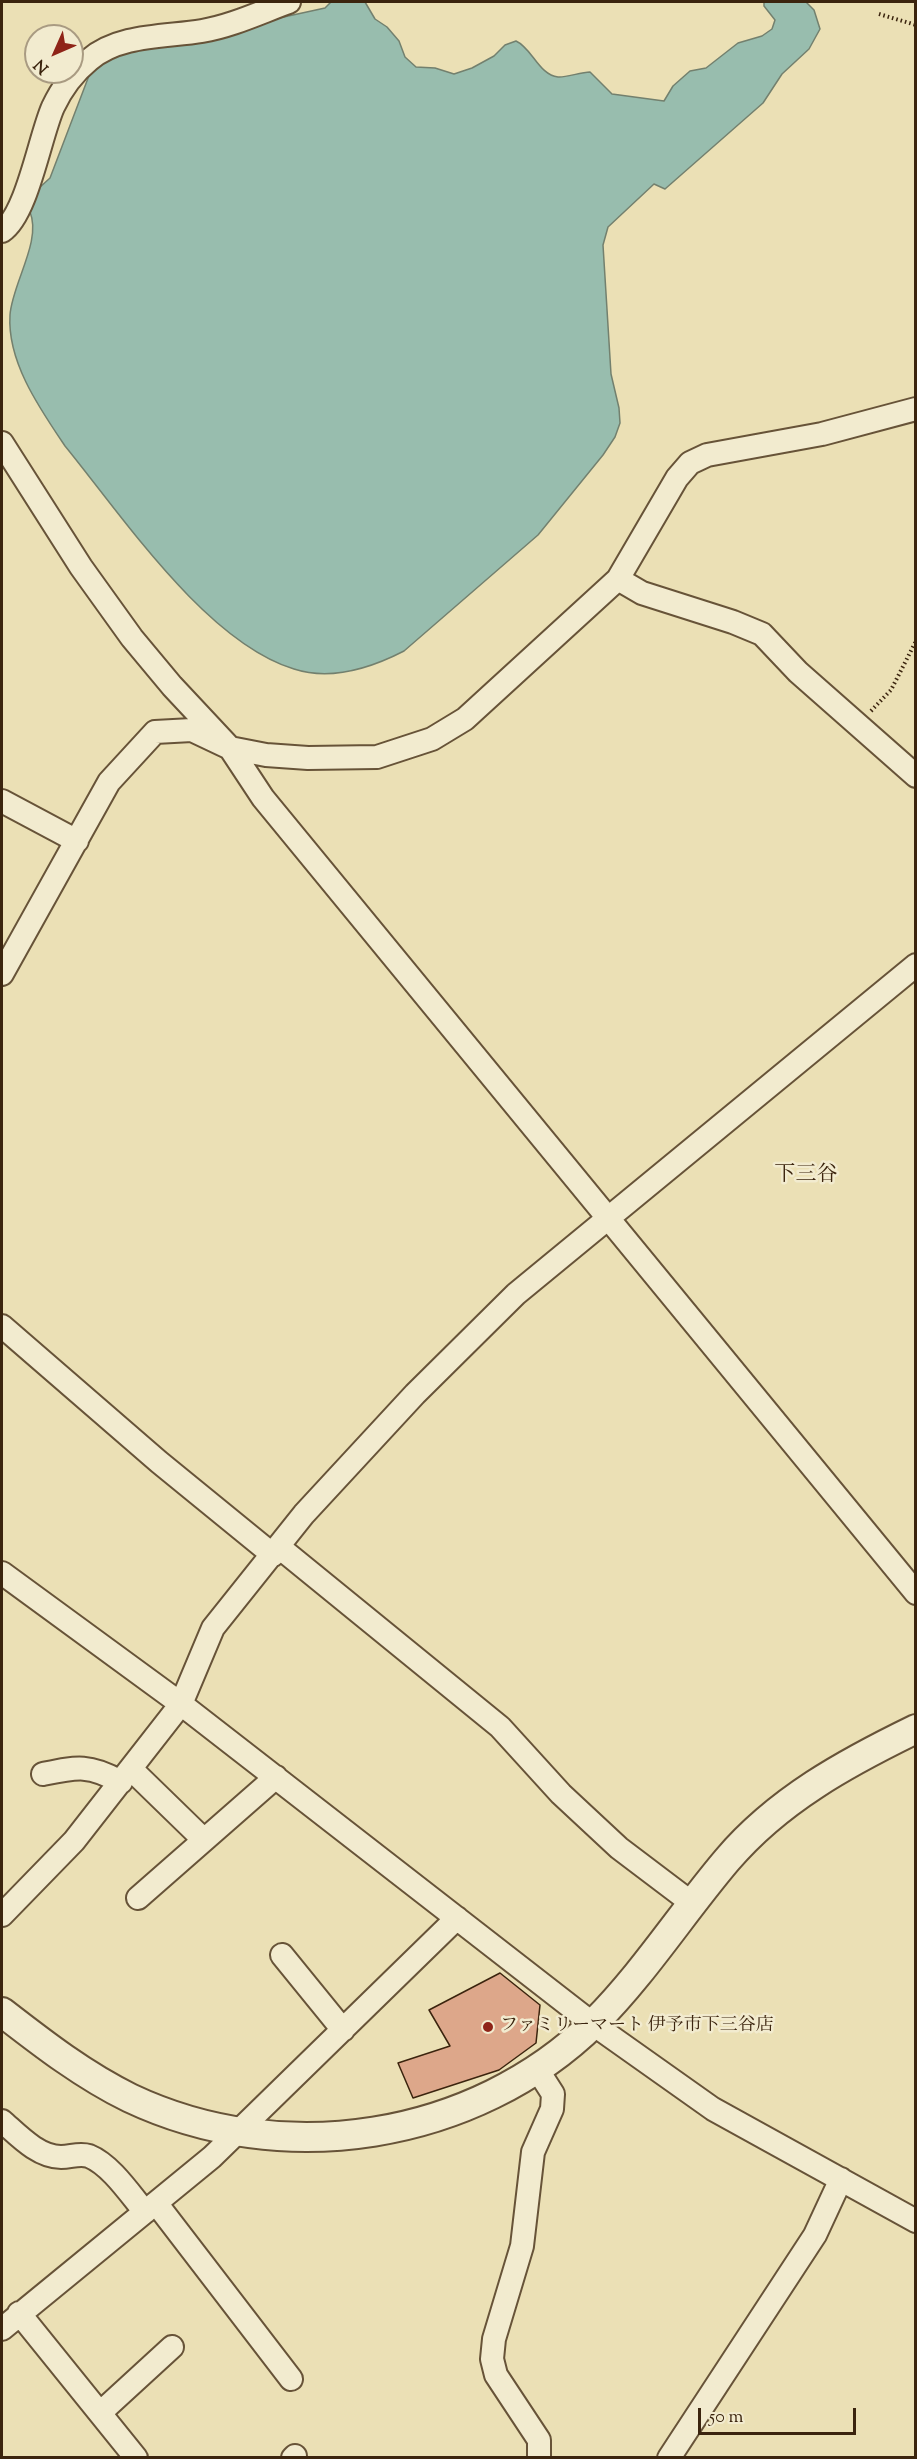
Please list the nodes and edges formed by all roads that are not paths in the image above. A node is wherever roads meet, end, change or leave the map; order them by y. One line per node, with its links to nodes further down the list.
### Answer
1 (289, 2): 2 (street)
2 (2, 231)
3 (915, 409): 5 (street)
4 (2, 443): 6 (street)
5 (618, 579): 6 (street); 7 (street)
6 (230, 748): 9 (street); 12 (street)
7 (915, 776)
8 (2, 801): 9 (street)
9 (77, 842): 11 (street)
10 (915, 965): 12 (street)
11 (2, 974)
12 (607, 1217): 14 (street); 16 (street)
13 (2, 1326): 14 (street)
14 (276, 1551): 17 (street); 24 (street)
15 (2, 1573): 17 (street)
16 (915, 1593)
17 (182, 1704): 20 (street); 21 (street)
18 (915, 1729): 24 (street)
19 (43, 1774): 20 (street)
20 (126, 1775): 22 (street); 25 (street)
21 (276, 1777): 22 (street); 26 (street)
22 (204, 1840): 23 (street)
23 (138, 1898)
24 (693, 1904): 29 (street)
25 (2, 1915)
26 (458, 1918): 29 (street); 30 (street)
27 (282, 1955): 30 (street)
28 (2, 2012): 33 (street)
29 (593, 2024): 31 (street); 34 (street)
30 (343, 2030): 33 (street)
31 (537, 2069): 33 (street); 42 (street)
32 (4, 2127): 35 (street)
33 (238, 2132): 35 (street)
34 (841, 2180): 36 (street); 44 (street)
35 (151, 2207): 37 (street); 40 (street)
36 (915, 2221)
37 (20, 2313): 38 (street); 41 (street)
38 (2, 2329)
39 (172, 2347): 41 (street)
40 (291, 2379)
41 (100, 2413): 43 (street)
42 (542, 2456)
43 (136, 2457)
44 (669, 2457)

